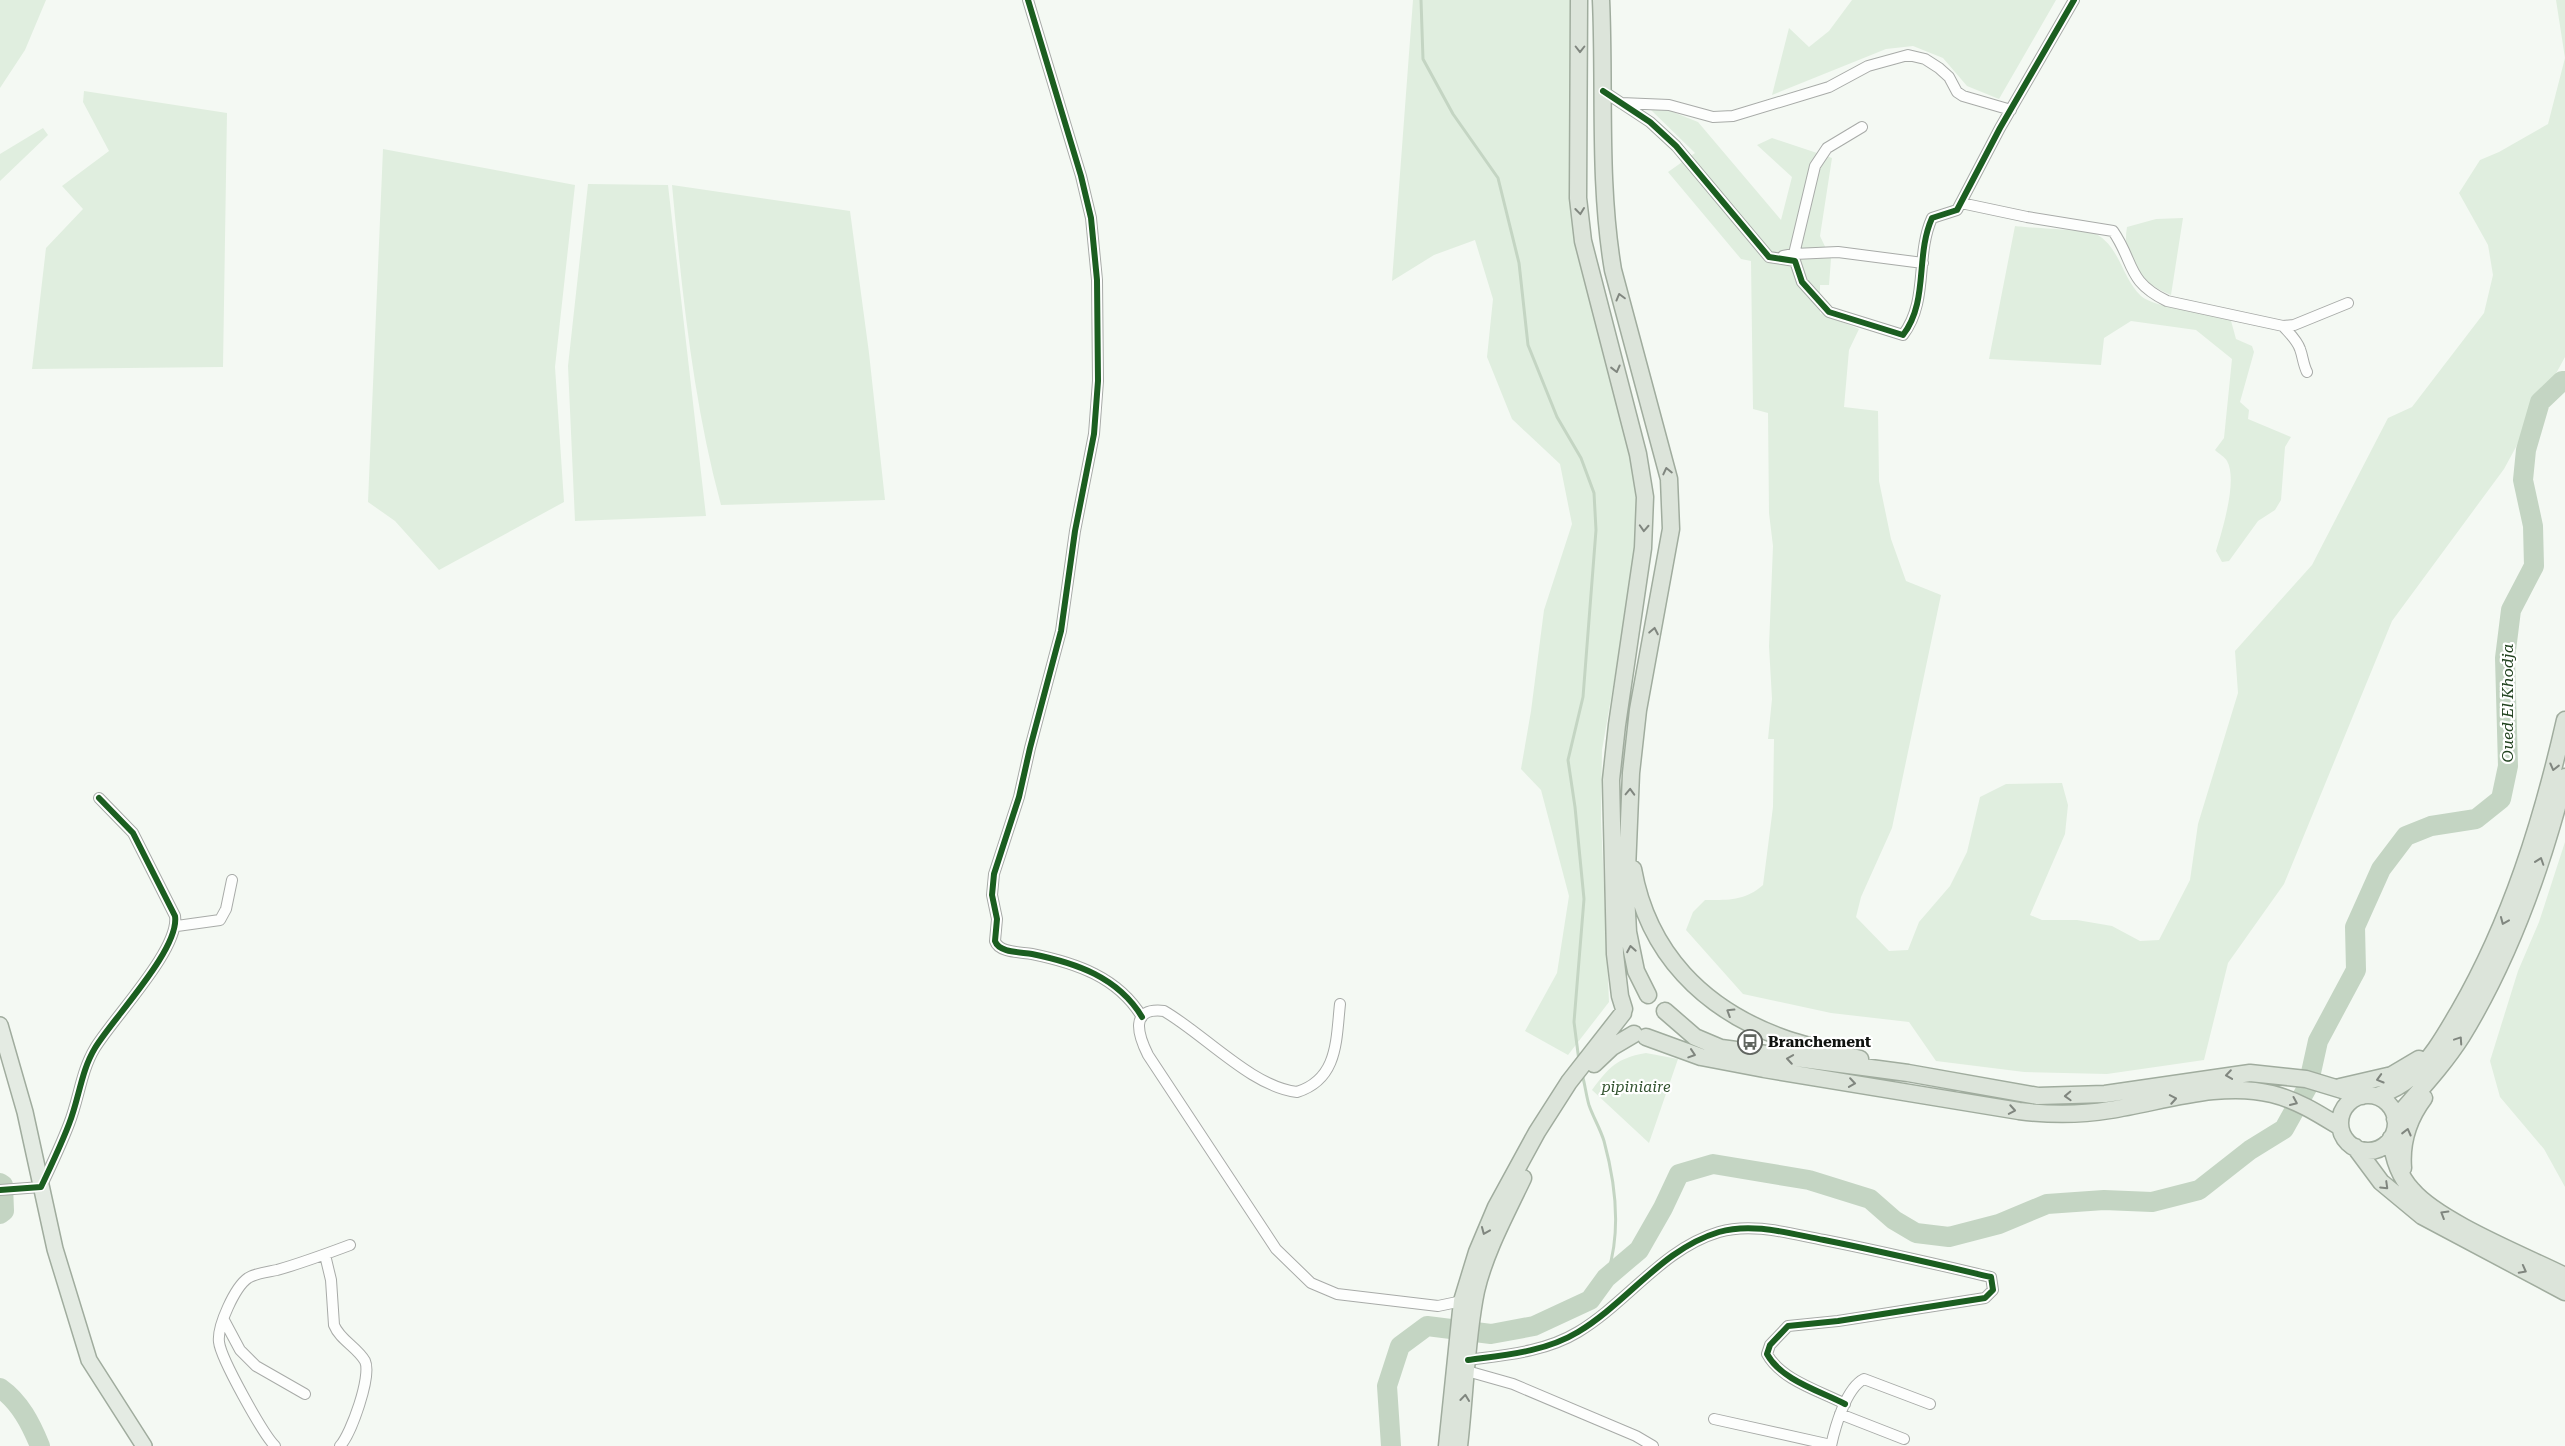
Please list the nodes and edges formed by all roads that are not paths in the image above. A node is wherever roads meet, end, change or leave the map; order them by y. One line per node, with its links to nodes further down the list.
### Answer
1 (1028, 0): 26 (street)
2 (1579, 0): 24 (highway, one-way to 24)
3 (1601, 0): 5 (highway)
4 (2074, 0): 7 (street)
5 (1603, 90): 6 (street); 19 (highway, one-way to 5)
6 (1619, 103): 7 (street); 11 (street)
7 (2011, 110): 9 (street)
8 (1862, 127): 10 (street)
9 (1960, 203): 12 (street); 14 (street)
10 (1794, 254): 11 (street); 12 (street)
11 (1769, 257): 12 (street)
12 (1923, 262)
13 (2348, 303): 14 (street)
14 (2283, 326): 15 (street)
15 (2308, 372)
16 (2565, 720): 29 (highway, one-way to 29)
17 (2565, 777): 31 (highway, one-way to 17)
18 (99, 798): 21 (street)
19 (1628, 841): 22 (highway, one-way to 19); 32 (highway, one-way to 19)
20 (232, 880): 21 (street)
21 (177, 926): 40 (street)
22 (1648, 995): 24 (highway); 25 (highway)
23 (1340, 1004): 26 (street)
24 (1624, 1011): 28 (highway); 30 (highway)
25 (1665, 1011): 28 (highway); 32 (highway, one-way to 25)
26 (1142, 1017): 46 (street)
27 (0, 1025): 40 (main road)
28 (1640, 1036): 30 (highway); 36 (highway, one-way to 36)
29 (2437, 1046): 33 (highway, one-way to 33); 34 (highway)
30 (1590, 1061): 46 (highway)
31 (2444, 1061): 35 (highway); 39 (highway, one-way to 31)
32 (1908, 1073): 33 (highway, one-way to 32)
33 (2329, 1085): 34 (highway)
34 (2369, 1096): 35 (highway); 36 (highway)
35 (2395, 1119): 37 (highway)
36 (2340, 1127): 38 (highway)
37 (2391, 1138): 38 (highway); 39 (highway)
38 (2355, 1147): 45 (highway, one-way to 45)
39 (2404, 1180): 44 (highway, one-way to 39)
40 (42, 1187): 41 (street); 55 (main road)
41 (0, 1190)
42 (350, 1245): 43 (street)
43 (325, 1255): 47 (street); 57 (street)
44 (2565, 1276)
45 (2565, 1292)
46 (1464, 1312): 48 (highway)
47 (224, 1320): 49 (street); 56 (street)
48 (1465, 1357): 50 (street); 58 (highway); 59 (highway, one-way to 48); 60 (street)
49 (304, 1394)
50 (1845, 1404): 51 (street); 52 (street)
51 (1930, 1404)
52 (1840, 1414): 54 (street); 61 (street)
53 (1714, 1419): 61 (street)
54 (1904, 1439)
55 (144, 1446)
56 (275, 1446)
57 (340, 1446)
58 (1447, 1446)
59 (1459, 1446)
60 (1653, 1446)
61 (1831, 1446)

